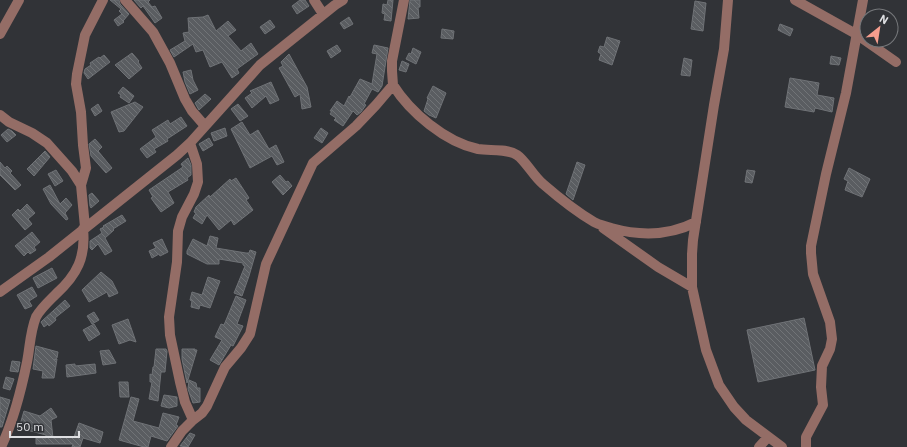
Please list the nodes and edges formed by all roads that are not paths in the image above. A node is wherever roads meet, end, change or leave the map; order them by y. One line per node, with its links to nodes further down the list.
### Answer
1 (19, 0): 11 (street)
2 (103, 0): 18 (street)
3 (126, 0): 16 (street)
4 (314, 0): 10 (street)
5 (343, 0): 10 (street)
6 (404, 0): 14 (street)
7 (728, 0): 19 (street)
8 (795, 0): 12 (street)
9 (863, 0): 12 (street)
10 (323, 14): 16 (street)
11 (0, 34)
12 (856, 34): 13 (street); 30 (street)
13 (896, 62)
14 (393, 84): 20 (street); 24 (street)
15 (0, 115): 18 (street)
16 (205, 126): 17 (street)
17 (190, 143): 21 (street); 24 (street)
18 (81, 185): 21 (street)
19 (696, 222): 20 (street); 22 (street)
20 (595, 223): 22 (street)
21 (84, 228): 23 (street); 26 (street)
22 (692, 287): 25 (street)
23 (0, 292)
24 (193, 420): 27 (street)
25 (768, 437): 28 (street); 29 (street)
26 (1, 447)
27 (171, 447)
28 (759, 447)
29 (782, 447)
30 (806, 447)

